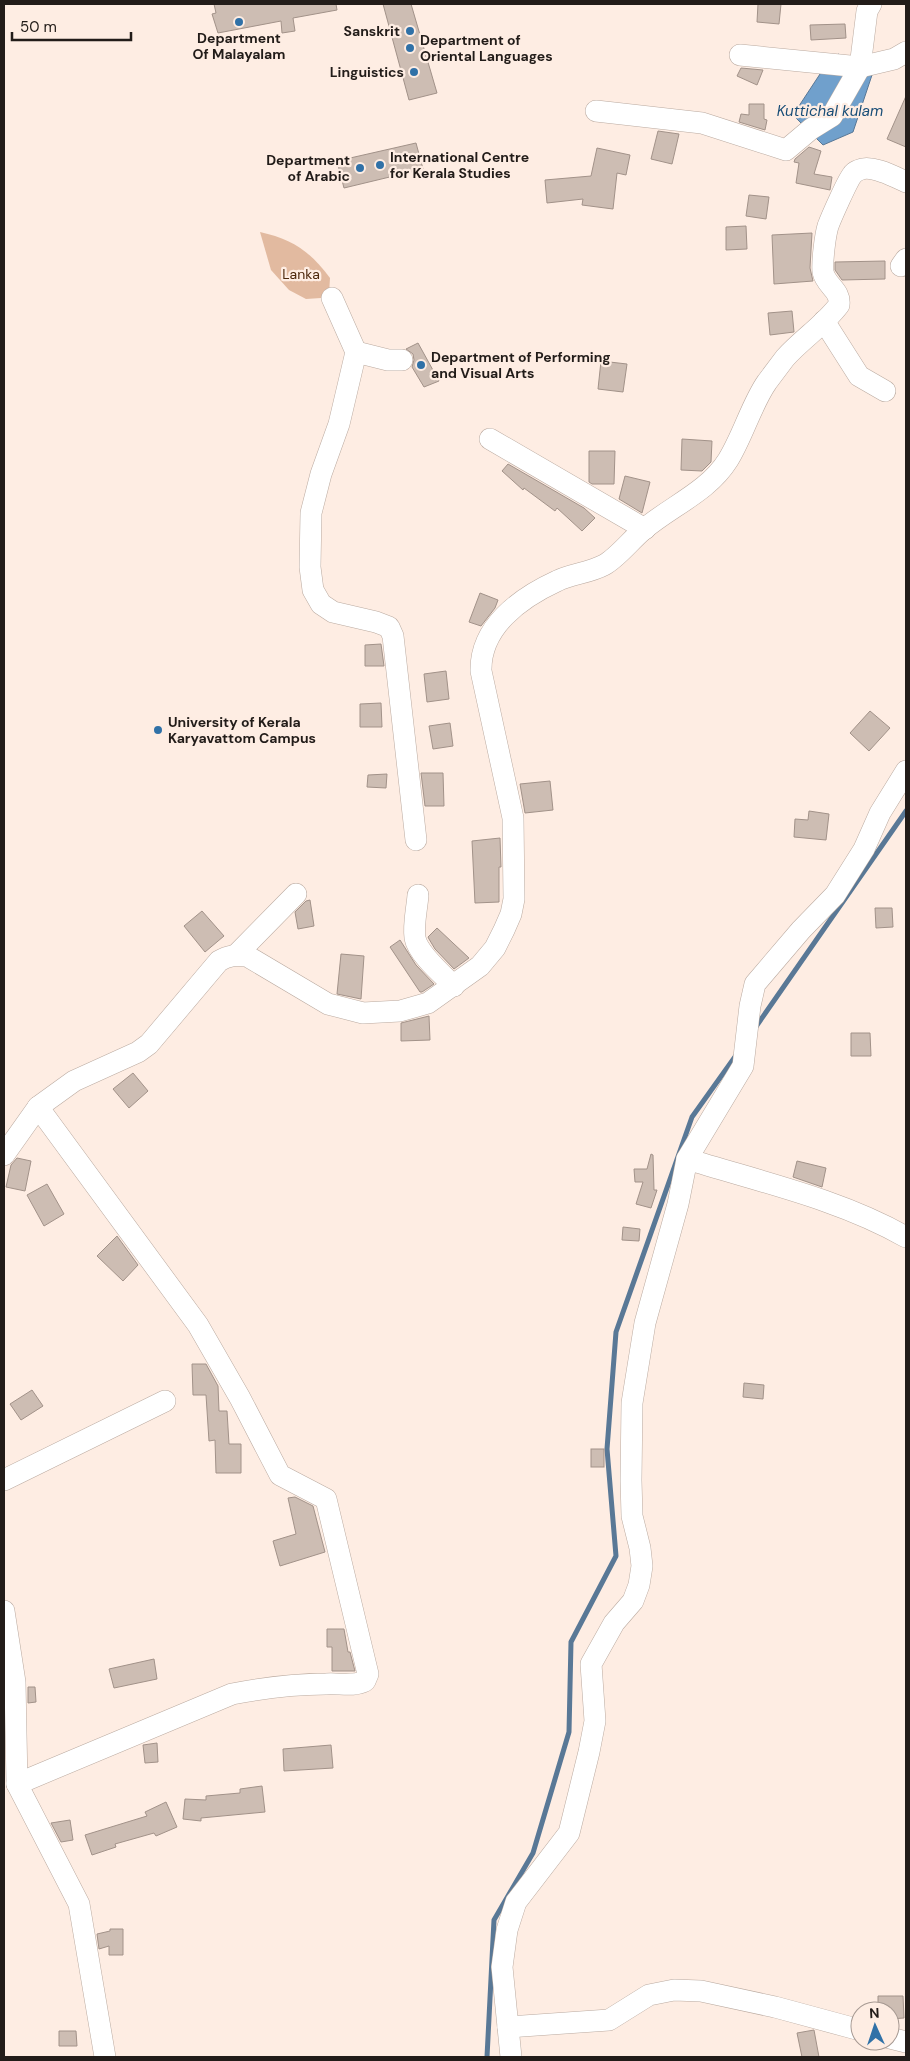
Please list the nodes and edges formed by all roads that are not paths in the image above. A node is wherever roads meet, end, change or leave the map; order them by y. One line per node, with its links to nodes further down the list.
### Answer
1 (871, 4): 4 (street)
2 (906, 52): 4 (street)
3 (740, 55): 4 (street)
4 (860, 67): 5 (street)
5 (596, 111)
6 (906, 182): 8 (street)
7 (332, 298): 9 (street)
8 (824, 321): 11 (street); 13 (street)
9 (356, 352): 10 (street); 15 (street)
10 (402, 360)
11 (885, 391)
12 (490, 439): 13 (street)
13 (645, 529): 19 (street)
14 (906, 771): 22 (street)
15 (416, 840)
16 (296, 894): 18 (street)
17 (418, 895): 19 (street)
18 (236, 955): 19 (street); 20 (street)
19 (454, 986)
20 (38, 1107): 21 (street); 27 (street)
21 (4, 1155)
22 (687, 1159): 23 (street); 28 (street)
23 (906, 1237)
24 (165, 1401): 25 (street)
25 (4, 1480)
26 (4, 1611): 27 (street)
27 (10, 1779): 30 (street)
28 (508, 2027): 29 (street); 31 (street)
29 (850, 2027)
30 (105, 2057)
31 (511, 2057)

